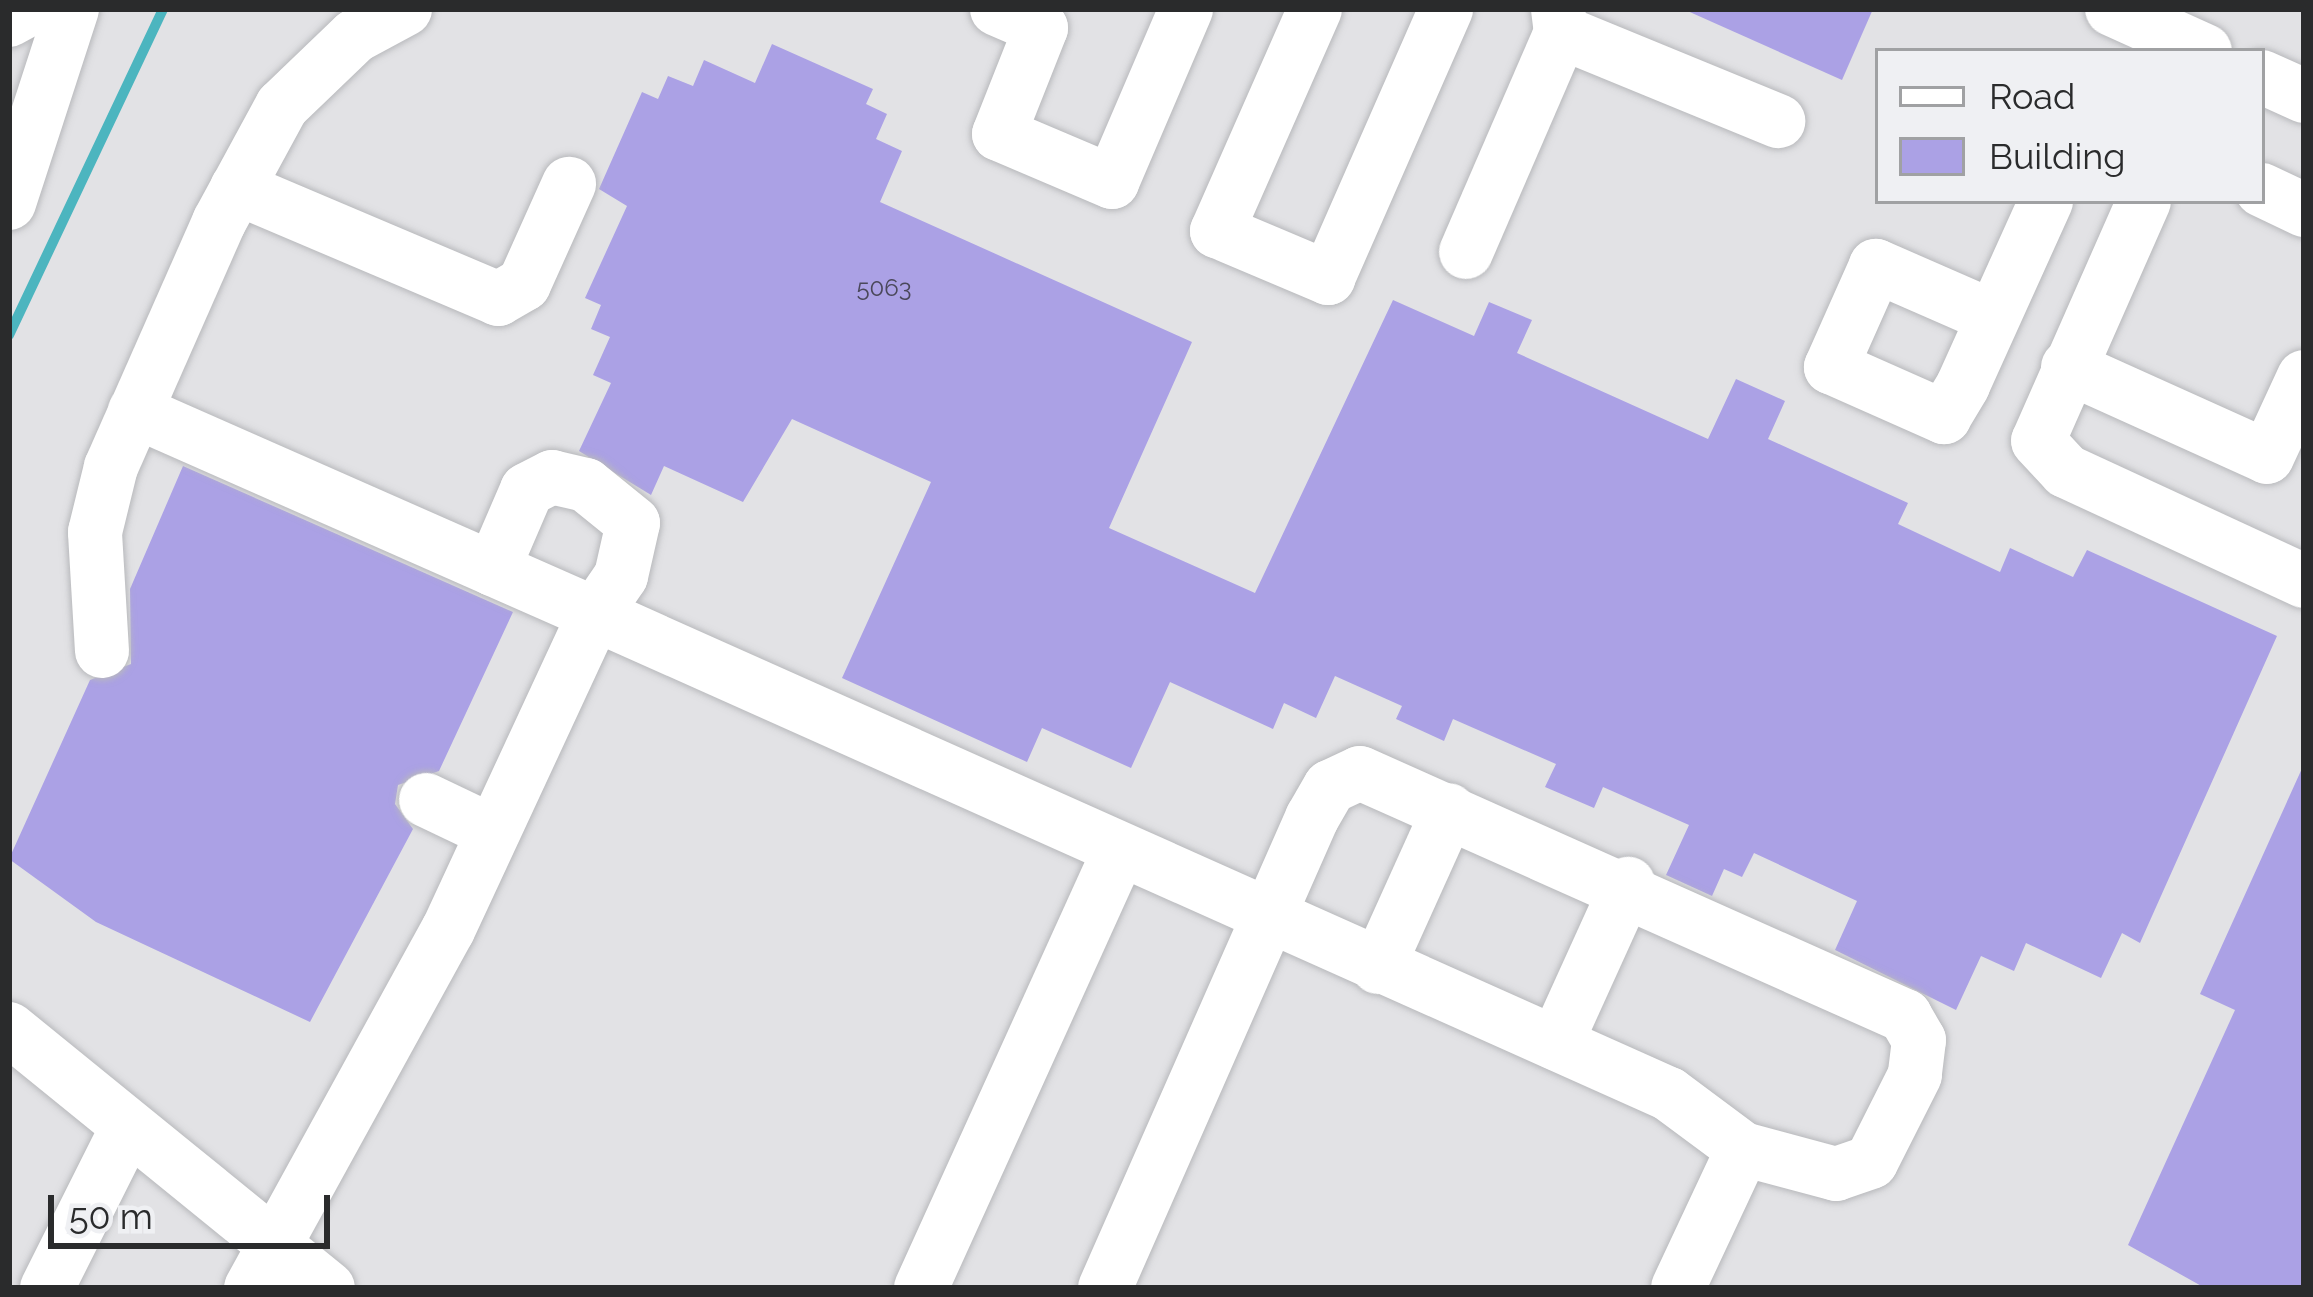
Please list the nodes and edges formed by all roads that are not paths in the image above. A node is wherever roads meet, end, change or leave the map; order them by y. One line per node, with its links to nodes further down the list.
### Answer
1 (28, 9): 8 (street)
2 (71, 9): 18 (street)
3 (405, 9): 16 (street)
4 (998, 9): 5 (street)
5 (1186, 9)
6 (1316, 9): 7 (street)
7 (1445, 9)
8 (9, 20)
9 (1559, 20): 14 (street); 22 (street)
10 (2118, 26): 11 (street)
11 (2195, 48)
12 (2265, 78): 13 (street)
13 (2304, 96)
14 (1778, 121)
15 (569, 184): 16 (street)
16 (238, 188): 26 (street)
17 (2265, 191): 21 (street)
18 (9, 203)
19 (2045, 204): 23 (street)
20 (2143, 204): 24 (street)
21 (2304, 210)
22 (1466, 252)
23 (1993, 317)
24 (2068, 367): 25 (street); 28 (street)
25 (2304, 377)
26 (135, 411): 27 (street); 30 (street)
27 (493, 569): 29 (street); 29 (street)
28 (2304, 581)
29 (595, 614): 33 (street); 34 (street)
30 (103, 651)
31 (426, 800): 33 (street)
32 (1449, 810): 35 (street); 36 (street); 37 (street)
33 (491, 831): 42 (street)
34 (1120, 850): 36 (street); 45 (street)
35 (1628, 884): 39 (street); 41 (street)
36 (1274, 920): 37 (street); 46 (street)
37 (1378, 967): 39 (street)
38 (9, 1029): 40 (street)
39 (1556, 1043): 41 (street)
40 (126, 1130): 42 (street); 43 (street)
41 (1743, 1149): 47 (street)
42 (262, 1266): 44 (street)
43 (46, 1288)
44 (328, 1288)
45 (921, 1288)
46 (1105, 1288)
47 (1678, 1288)

